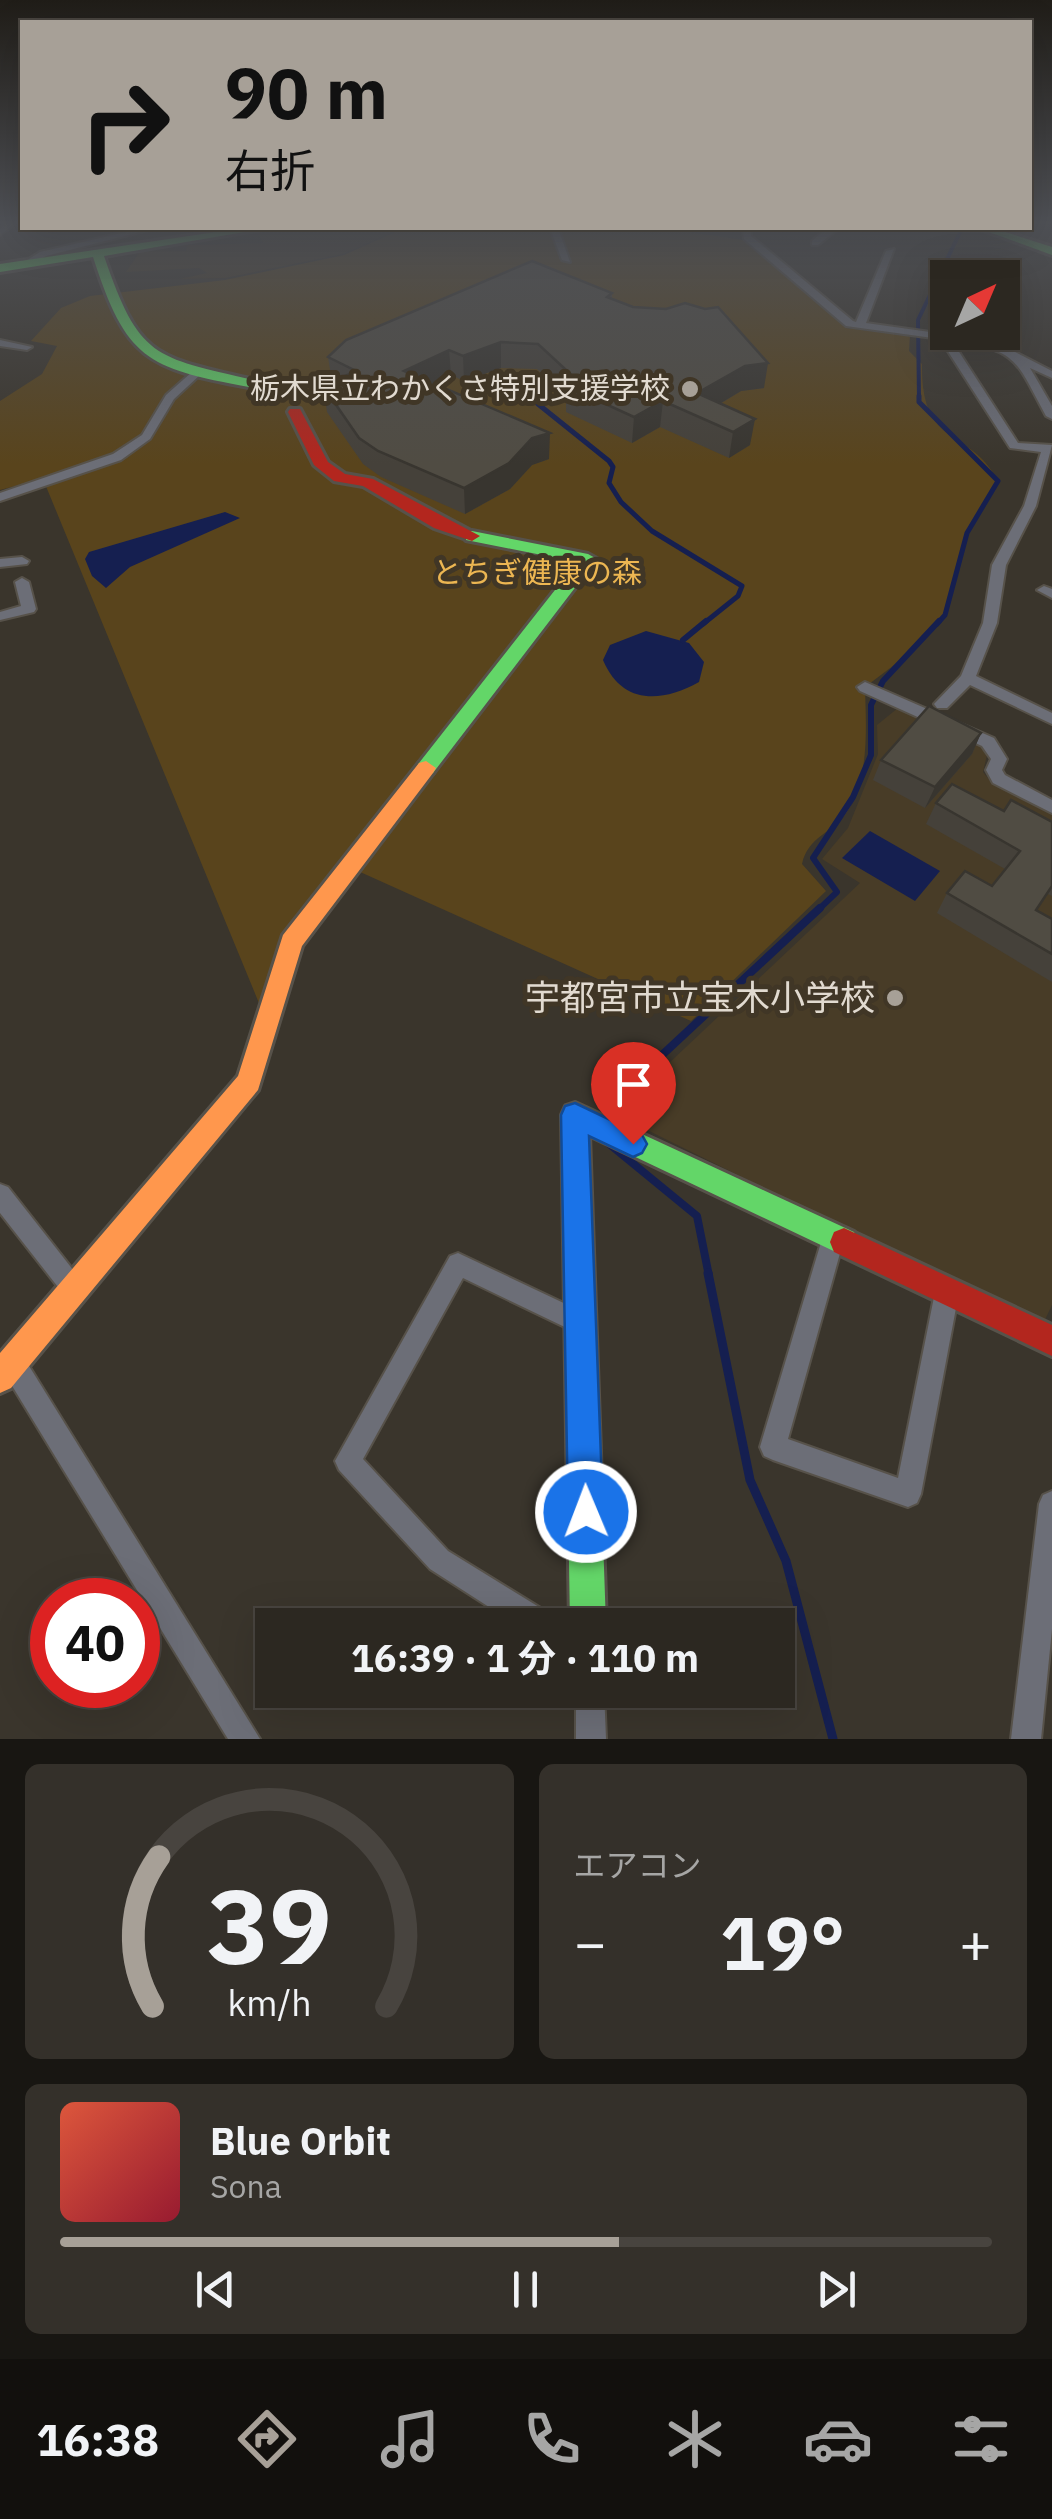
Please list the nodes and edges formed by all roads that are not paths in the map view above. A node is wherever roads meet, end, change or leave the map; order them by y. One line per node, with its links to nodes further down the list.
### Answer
1 (115, 302): 11 (street)
2 (826, 302): 4 (street)
3 (869, 302): 4 (street)
4 (860, 325): 5 (street)
5 (930, 334)
6 (0, 343): 7 (street)
7 (27, 346)
8 (953, 350): 16 (street)
9 (1003, 350): 10 (street)
10 (1020, 359): 12 (street); 15 (street)
11 (196, 374): 13 (street); 17 (street)
12 (1052, 376)
13 (249, 384)
14 (294, 412): 29 (street)
15 (1052, 416)
16 (1050, 450): 22 (street)
17 (0, 497)
18 (22, 561): 19 (street)
19 (0, 563)
20 (22, 582): 21 (street)
21 (0, 616)
22 (968, 678): 24 (street); 25 (street)
23 (865, 687): 26 (street)
24 (942, 704)
25 (1052, 719)
26 (1052, 807)
27 (5, 1212): 29 (street)
28 (832, 1238): 30 (street); 30 (street); 31 (street)
29 (72, 1288): 33 (street)
30 (948, 1292): 32 (street)
31 (581, 1324): 35 (street); 36 (street)
32 (1052, 1341)
33 (6, 1370): 38 (street)
34 (1052, 1504): 40 (street)
35 (515, 1608)
36 (588, 1608)
37 (590, 1708): 39 (street)
38 (245, 1739)
39 (591, 1739)
40 (1026, 1739)

